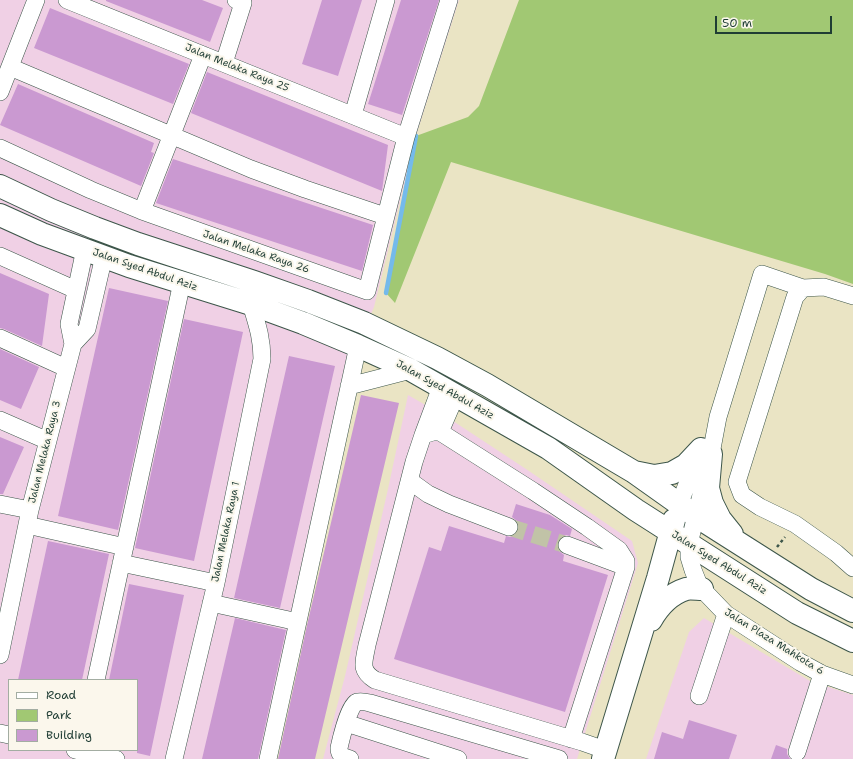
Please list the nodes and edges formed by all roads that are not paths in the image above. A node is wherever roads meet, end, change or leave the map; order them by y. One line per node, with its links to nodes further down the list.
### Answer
1 (36, 0): 8 (street)
2 (67, 0): 6 (street, Jalan Melaka Raya 25)
3 (236, 0): 7 (street)
4 (386, 0): 10 (street)
5 (449, 0): 12 (street, Jalan Melaka Raya 26)
6 (202, 55): 7 (street, Jalan Melaka Raya 25); 11 (street)
7 (224, 64): 10 (street, Jalan Melaka Raya 25)
8 (10, 67): 9 (street); 11 (street)
9 (0, 92)
10 (353, 115): 12 (street, Jalan Melaka Raya 25)
11 (172, 135): 15 (street); 17 (street)
12 (406, 137): 17 (street, Jalan Melaka Raya 26)
13 (0, 148): 15 (street, Jalan Melaka Raya 26)
14 (0, 186): 37 (main road)
15 (142, 211): 17 (street, Jalan Melaka Raya 26)
16 (0, 215): 18 (main road, Jalan Syed Abdul Aziz)
17 (386, 216)
18 (94, 253): 20 (main road, Jalan Syed Abdul Aziz); 22 (street, Jalan Melaka Raya 3); 26 (street)
19 (0, 256): 22 (street)
20 (182, 282): 24 (main road, Jalan Syed Abdul Aziz); 48 (street)
21 (803, 288): 23 (street); 36 (street); 50 (street)
22 (76, 290): 26 (street, Jalan Melaka Raya 3)
23 (853, 296)
24 (251, 304): 27 (main road, Jalan Syed Abdul Aziz); 52 (street, Jalan Melaka Raya 1)
25 (0, 338): 28 (street)
26 (73, 344): 28 (street, Jalan Melaka Raya 3)
27 (358, 346): 29 (main road, Jalan Syed Abdul Aziz); 30 (street)
28 (66, 368): 35 (street, Jalan Melaka Raya 3)
29 (411, 370): 30 (street); 31 (main road, Jalan Syed Abdul Aziz)
30 (349, 386): 58 (street)
31 (449, 391): 33 (street); 34 (street); 40 (main road, Jalan Syed Abdul Aziz)
32 (0, 420): 35 (street)
33 (440, 432): 34 (street); 49 (street)
34 (423, 435): 38 (street)
35 (48, 441): 42 (street, Jalan Melaka Raya 3)
36 (706, 451): 37 (main road); 41 (street); 47 (main road)
37 (634, 472): 41 (main road)
38 (410, 481): 43 (street); 67 (street)
39 (0, 504): 42 (street)
40 (636, 510): 44 (main road, Jalan Syed Abdul Aziz); 51 (main road)
41 (687, 511): 44 (main road); 45 (street); 47 (main road)
42 (29, 518): 48 (street); 55 (street, Jalan Melaka Raya 3)
43 (509, 526)
44 (670, 533): 45 (main road, Jalan Syed Abdul Aziz); 51 (main road)
45 (689, 544): 53 (street, Jalan Plaza Mahkota 6); 59 (main road, Jalan Syed Abdul Aziz)
46 (567, 545): 49 (street)
47 (743, 546): 56 (main road)
48 (123, 555): 52 (street); 63 (street)
49 (626, 567): 67 (street)
50 (853, 568)
51 (658, 578): 60 (main road)
52 (216, 583): 54 (street, Jalan Melaka Raya 1)
53 (702, 589): 57 (street, Jalan Plaza Mahkota 6); 60 (main road)
54 (211, 603): 58 (street); 72 (street, Jalan Melaka Raya 1)
55 (5, 604): 61 (street, Jalan Melaka Raya 3)
56 (853, 611)
57 (726, 614): 62 (street, Jalan Plaza Mahkota 6); 65 (street)
58 (298, 622): 73 (street)
59 (853, 641)
60 (638, 644): 70 (main road)
61 (0, 655)
62 (822, 674): 64 (street, Jalan Plaza Mahkota 6); 68 (street)
63 (96, 679)
64 (853, 685)
65 (699, 696)
66 (346, 723): 74 (street); 75 (street); 76 (street)
67 (571, 739): 70 (street)
68 (797, 752)
69 (78, 753): 71 (street)
70 (604, 754)
71 (116, 759)
72 (174, 759)
73 (268, 759)
74 (350, 759)
75 (458, 759)
76 (559, 759)

